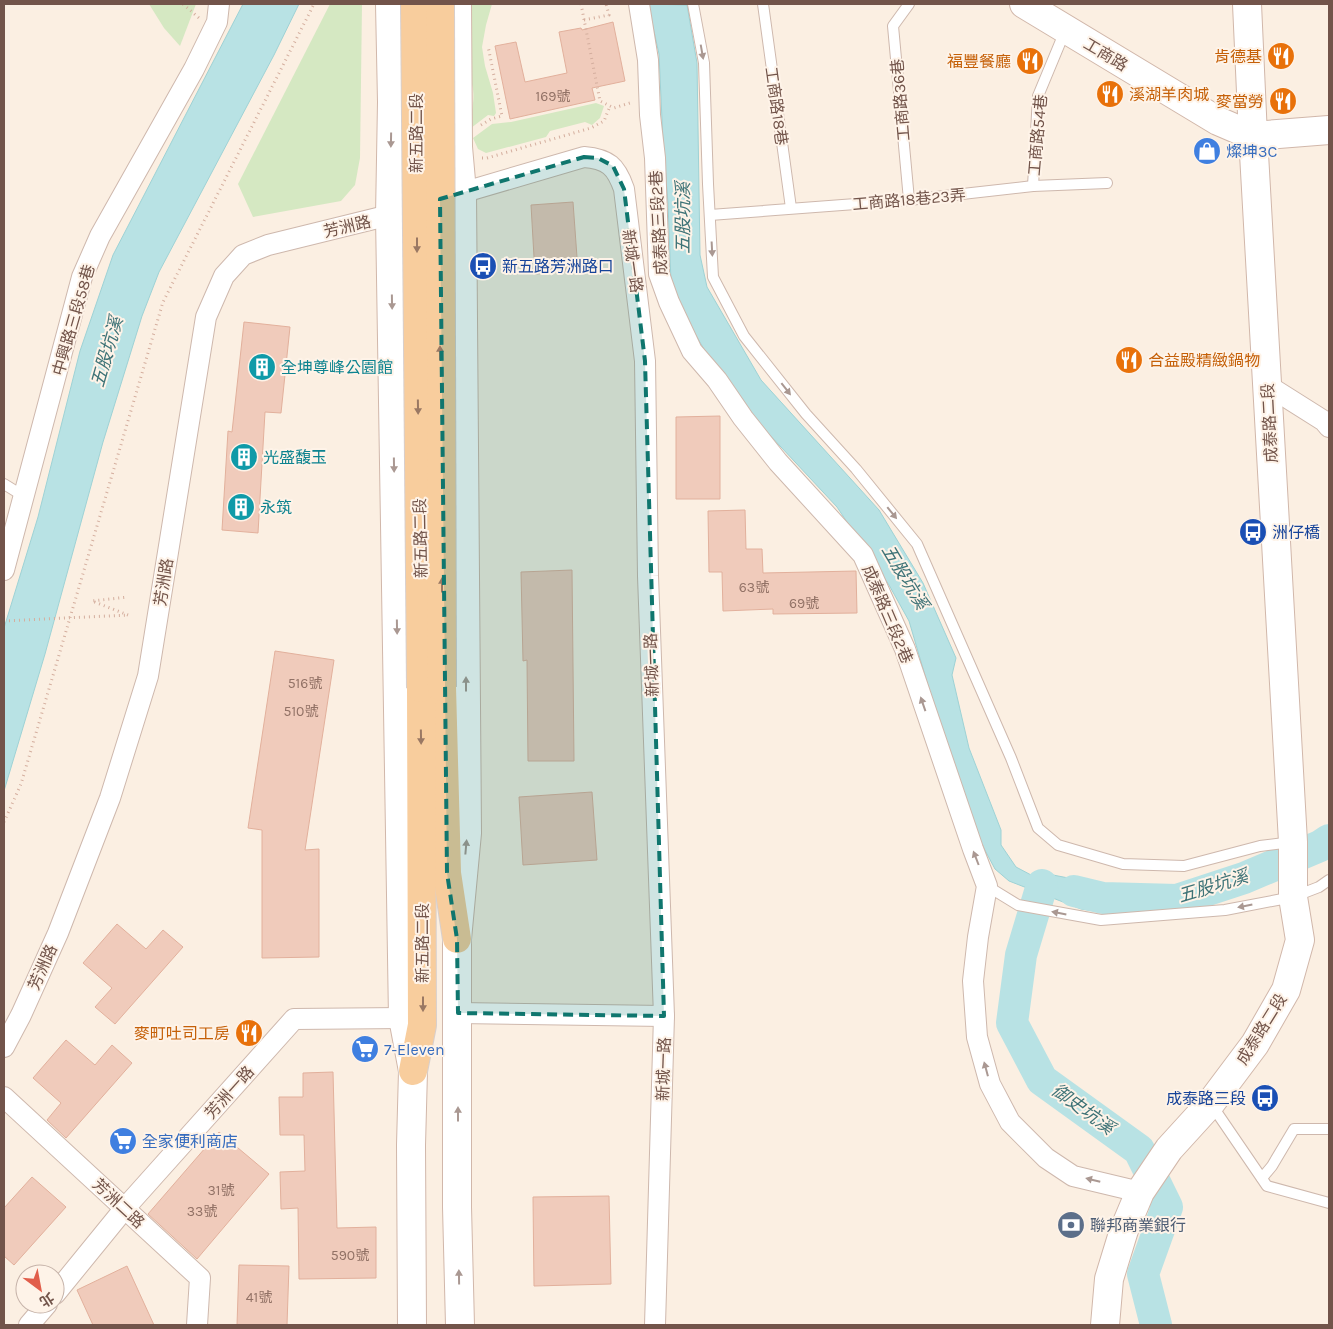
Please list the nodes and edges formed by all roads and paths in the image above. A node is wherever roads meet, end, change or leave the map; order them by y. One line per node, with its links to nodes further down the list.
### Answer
1 (219, 4): 35 (street, 中興路三段58巷)
2 (314, 4): 40 (path)
3 (390, 4): 6 (main road); 19 (main road, 新五路二段)
4 (415, 4): 39 (main road, 新五路二段, one-way to 39, bridge)
5 (440, 4): 39 (main road, 新五路二段, one-way to 5, bridge)
6 (455, 4): 20 (main road, 新五路二段)
7 (581, 4): 15 (path)
8 (606, 4): 15 (path)
9 (638, 4): 18 (street, 成泰路三段2巷)
10 (693, 4): 30 (lane, one-way to 30)
11 (763, 4): 29 (lane, 工商路18巷)
12 (909, 4): 28 (lane, 工商路36巷)
13 (1024, 4): 16 (main road, 工商路)
14 (1248, 4): 23 (main road, 成泰路二段)
15 (584, 20): 21 (path)
16 (1065, 30): 23 (main road, 工商路); 26 (lane, 工商路54巷)
17 (488, 46): 24 (path)
18 (650, 97): 21 (path); 43 (street, 成泰路三段2巷, one-way to 18)
19 (392, 102): 20 (main road); 31 (main road, 新五路二段, one-way to 31)
20 (457, 102): 24 (main road, 新五路二段)
21 (610, 106): 24 (path)
22 (1329, 130): 23 (main road, 工商路)
23 (1253, 136): 32 (main road, 成泰路二段)
24 (458, 141): 27 (main road, 新五路二段)
25 (1108, 182): 26 (lane, 工商路18巷23弄)
26 (1033, 186): 28 (lane, 工商路18巷23弄)
27 (462, 192): 31 (street, 新城一路); 45 (main road, 新五路二段, one-way to 27); 47 (street, 新城一路)
28 (909, 200): 29 (lane, 工商路18巷23弄)
29 (792, 208): 30 (lane, 工商路18巷23弄)
30 (710, 215): 41 (lane, one-way to 41)
31 (390, 216): 48 (main road, 新五路二段, one-way to 48); 49 (street, 芳洲路)
32 (1267, 386): 33 (street); 41 (main road, 成泰路二段)
33 (1329, 427)
34 (4, 484): 35 (lane)
35 (24, 497): 36 (street, 中興路三段58巷)
36 (4, 570)
37 (128, 597): 38 (path, bridge)
38 (4, 621)
39 (432, 687): 45 (main road, 新五路二段); 50 (main road, 新五路二段, one-way to 50)
40 (4, 822)
41 (1293, 842): 44 (main road, 成泰路二段)
42 (1329, 880): 44 (lane)
43 (987, 886): 44 (lane, one-way to 43); 55 (street, one-way to 43)
44 (1293, 892): 52 (main road, 成泰路二段)
45 (457, 939): 46 (main road, 新五路二段)
46 (458, 1014): 47 (street); 63 (main road, 新五路二段, one-way to 46)
47 (664, 1016): 64 (street, 新城一路)
48 (403, 1018): 50 (main road, 新五路二段); 57 (street, 芳洲一路)
49 (4, 1047)
50 (412, 1071): 62 (main road, 新五路二段)
51 (4, 1097): 57 (street, 芳洲二路)
52 (1210, 1104): 54 (lane); 55 (main road, 成泰路二段)
53 (1329, 1129): 54 (lane)
54 (1262, 1178): 56 (lane)
55 (1140, 1192): 65 (main road)
56 (1329, 1204)
57 (125, 1208): 58 (street, 芳洲一路); 61 (street, 芳洲二路)
58 (65, 1282)
59 (38, 1314): 60 (street)
60 (29, 1325)
61 (197, 1325)
62 (412, 1325)
63 (460, 1325)
64 (655, 1325)
65 (1105, 1325)

